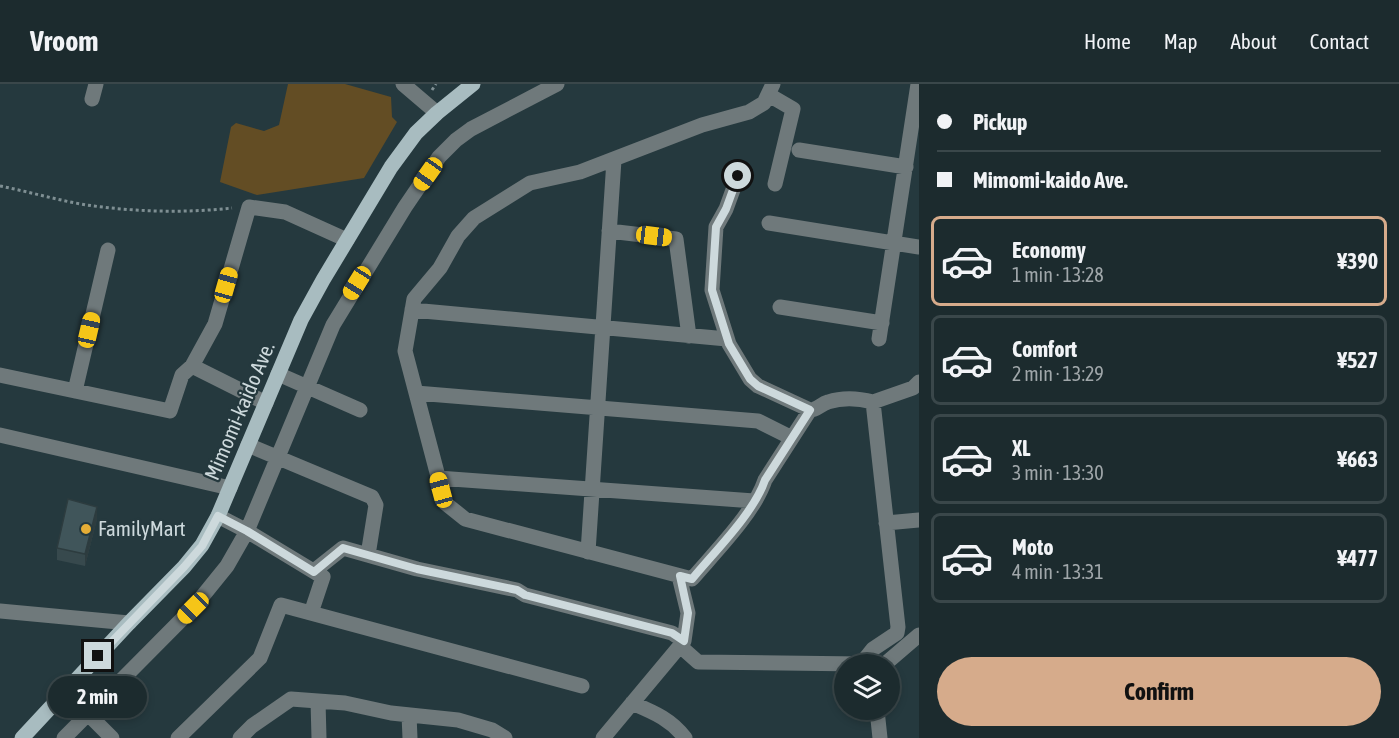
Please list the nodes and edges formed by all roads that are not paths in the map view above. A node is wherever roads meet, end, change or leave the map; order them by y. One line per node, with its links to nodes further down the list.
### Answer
1 (403, 84): 6 (street)
2 (473, 84): 6 (main road, Mimomi-kaido Ave.)
3 (557, 84): 29 (street)
4 (918, 84): 9 (street)
5 (771, 90): 8 (street); 11 (street)
6 (437, 112): 14 (main road, Mimomi-kaido Ave.)
7 (799, 150): 9 (street)
8 (614, 159): 13 (street); 19 (street)
9 (906, 167): 15 (street)
10 (738, 176): 23 (street)
11 (776, 184)
12 (769, 223): 15 (street)
13 (609, 231): 21 (street); 22 (street)
14 (347, 240): 25 (street); 26 (main road, Mimomi-kaido Ave.)
15 (894, 243): 16 (street); 20 (street)
16 (919, 247)
17 (108, 250): 30 (street)
18 (780, 307): 20 (street)
19 (412, 310): 21 (street); 31 (street)
20 (882, 323): 24 (street)
21 (603, 328): 22 (street); 34 (street)
22 (688, 336): 23 (street)
23 (727, 339): 36 (street)
24 (879, 339)
25 (192, 366): 30 (street); 33 (street)
26 (278, 374): 29 (street); 33 (main road, Mimomi-kaido Ave.)
27 (0, 375): 30 (street)
28 (919, 382): 32 (street)
29 (306, 386): 35 (street); 40 (street)
30 (75, 391)
31 (416, 393): 34 (street); 41 (street)
32 (873, 402): 36 (street); 47 (street)
33 (266, 403): 39 (main road, Mimomi-kaido Ave.)
34 (598, 408): 38 (street); 43 (street)
35 (360, 410)
36 (810, 410): 38 (street)
37 (0, 435): 42 (street)
38 (792, 438): 44 (street)
39 (249, 445): 40 (street); 42 (main road, Mimomi-kaido Ave.)
40 (277, 457): 48 (street); 50 (street)
41 (438, 478): 43 (street); 49 (street)
42 (231, 488): 45 (main road, Mimomi-kaido Ave.)
43 (592, 489): 44 (street); 49 (street)
44 (754, 501): 52 (street)
45 (218, 516): 48 (street); 55 (main road, Mimomi-kaido Ave.)
46 (919, 520): 47 (street)
47 (886, 523): 58 (street)
48 (247, 531): 51 (street); 64 (street)
49 (588, 552): 52 (street)
50 (368, 555): 51 (street); 57 (street)
51 (314, 572): 54 (street)
52 (680, 576): 57 (street)
53 (0, 611): 55 (street)
54 (311, 613): 61 (street); 70 (street)
55 (129, 623): 67 (main road, Mimomi-kaido Ave.)
56 (919, 635): 59 (street)
57 (682, 643): 60 (street); 63 (street)
58 (872, 654)
59 (897, 654)
60 (834, 664)
61 (582, 686)
62 (318, 701): 65 (street); 71 (street); 72 (street)
63 (632, 704): 75 (street); 76 (street)
64 (88, 714): 68 (street); 69 (street)
65 (410, 715): 73 (street); 74 (street)
66 (878, 720): 77 (street)
67 (22, 738)
68 (64, 738)
69 (112, 738)
70 (178, 738)
71 (240, 738)
72 (319, 738)
73 (410, 738)
74 (504, 738)
75 (603, 738)
76 (685, 738)
77 (880, 738)

